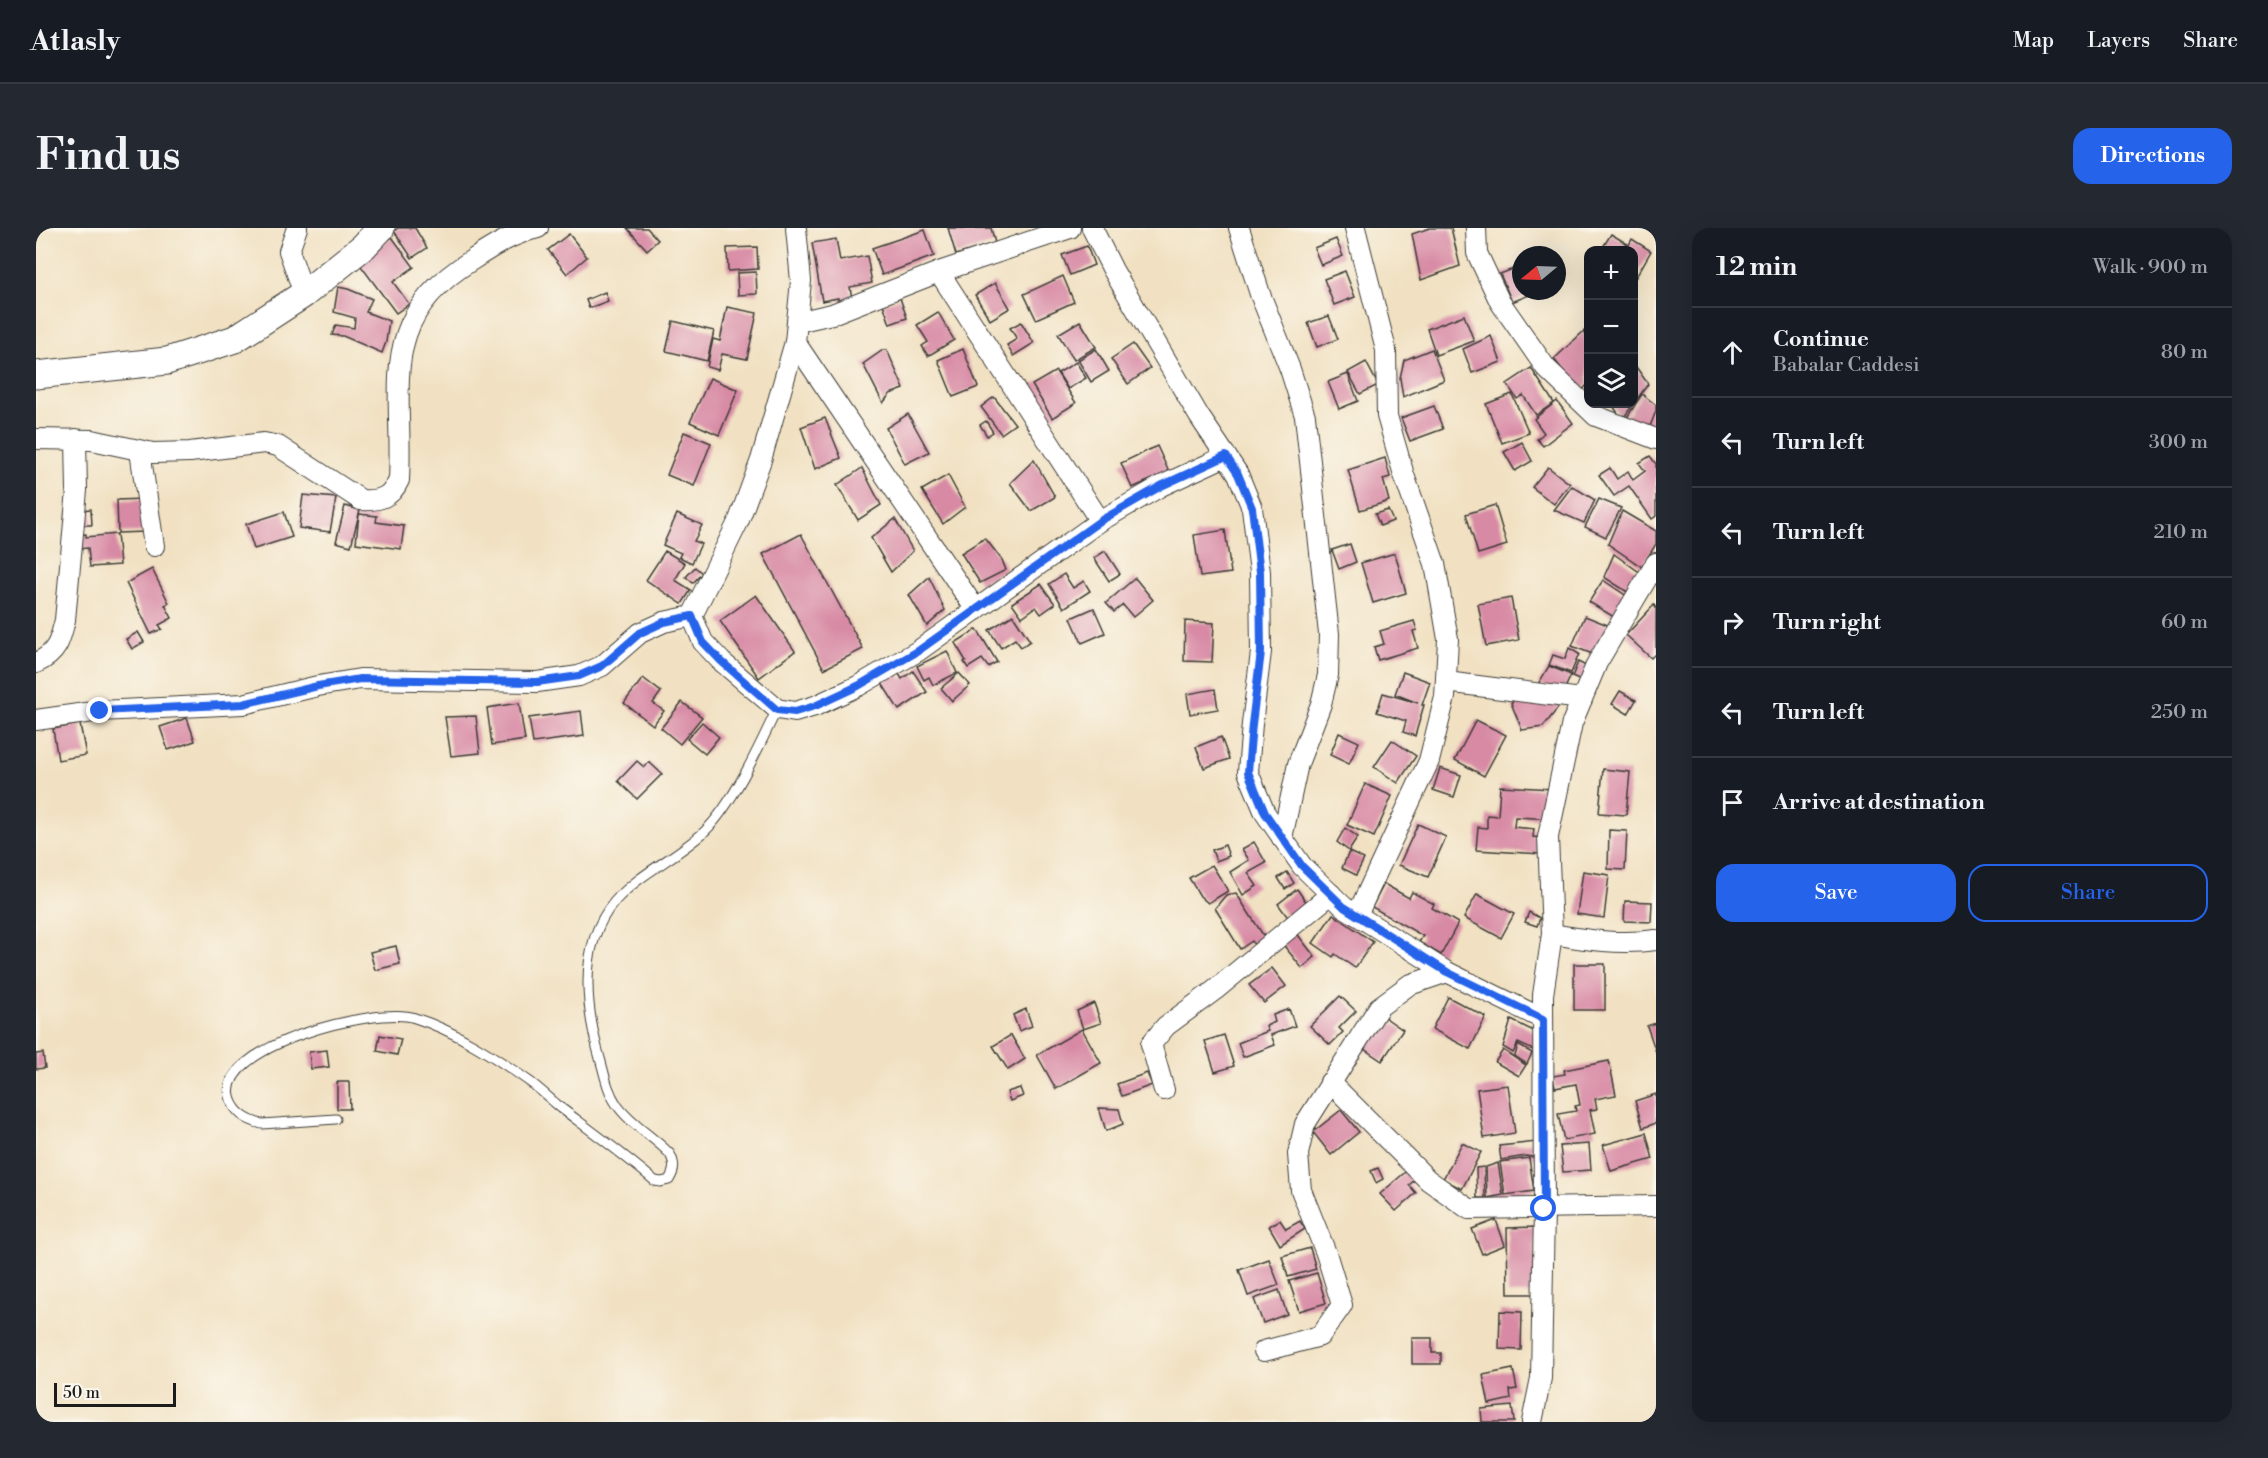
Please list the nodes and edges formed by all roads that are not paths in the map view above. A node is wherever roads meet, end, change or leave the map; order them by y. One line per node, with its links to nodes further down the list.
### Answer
1 (297, 228): 11 (street)
2 (381, 228): 11 (main road)
3 (534, 228): 18 (street)
4 (796, 228): 12 (street)
5 (1070, 228): 10 (street)
6 (1092, 228): 19 (street)
7 (1239, 228): 30 (street)
8 (1355, 228): 26 (street)
9 (1476, 228): 17 (street)
10 (939, 272): 12 (street); 20 (street)
11 (304, 294): 14 (main road)
12 (797, 322): 13 (street)
13 (795, 342): 23 (street); 24 (street)
14 (36, 375)
15 (36, 439): 16 (street)
16 (76, 439): 18 (street); 25 (street)
17 (1656, 439)
18 (140, 451): 21 (street)
19 (1226, 456): 20 (street); 30 (street)
20 (1100, 521): 23 (street)
21 (154, 546)
22 (1656, 563): 27 (street)
23 (976, 610): 28 (street)
24 (692, 616): 28 (street); 29 (street)
25 (36, 663)
26 (1446, 682): 27 (street); 32 (street)
27 (1582, 699): 33 (street)
28 (777, 710): 39 (lane)
29 (36, 720)
30 (1282, 838): 31 (street)
31 (1331, 894): 32 (street); 38 (street)
32 (1357, 915): 35 (street)
33 (1552, 934): 34 (street); 36 (street)
34 (1656, 940)
35 (1447, 972): 36 (street); 37 (street)
36 (1543, 1019): 41 (street)
37 (1330, 1082): 41 (street); 42 (street)
38 (1164, 1090)
39 (336, 1119)
40 (1656, 1206): 41 (street)
41 (1544, 1209): 43 (street)
42 (1264, 1351)
43 (1532, 1422)

